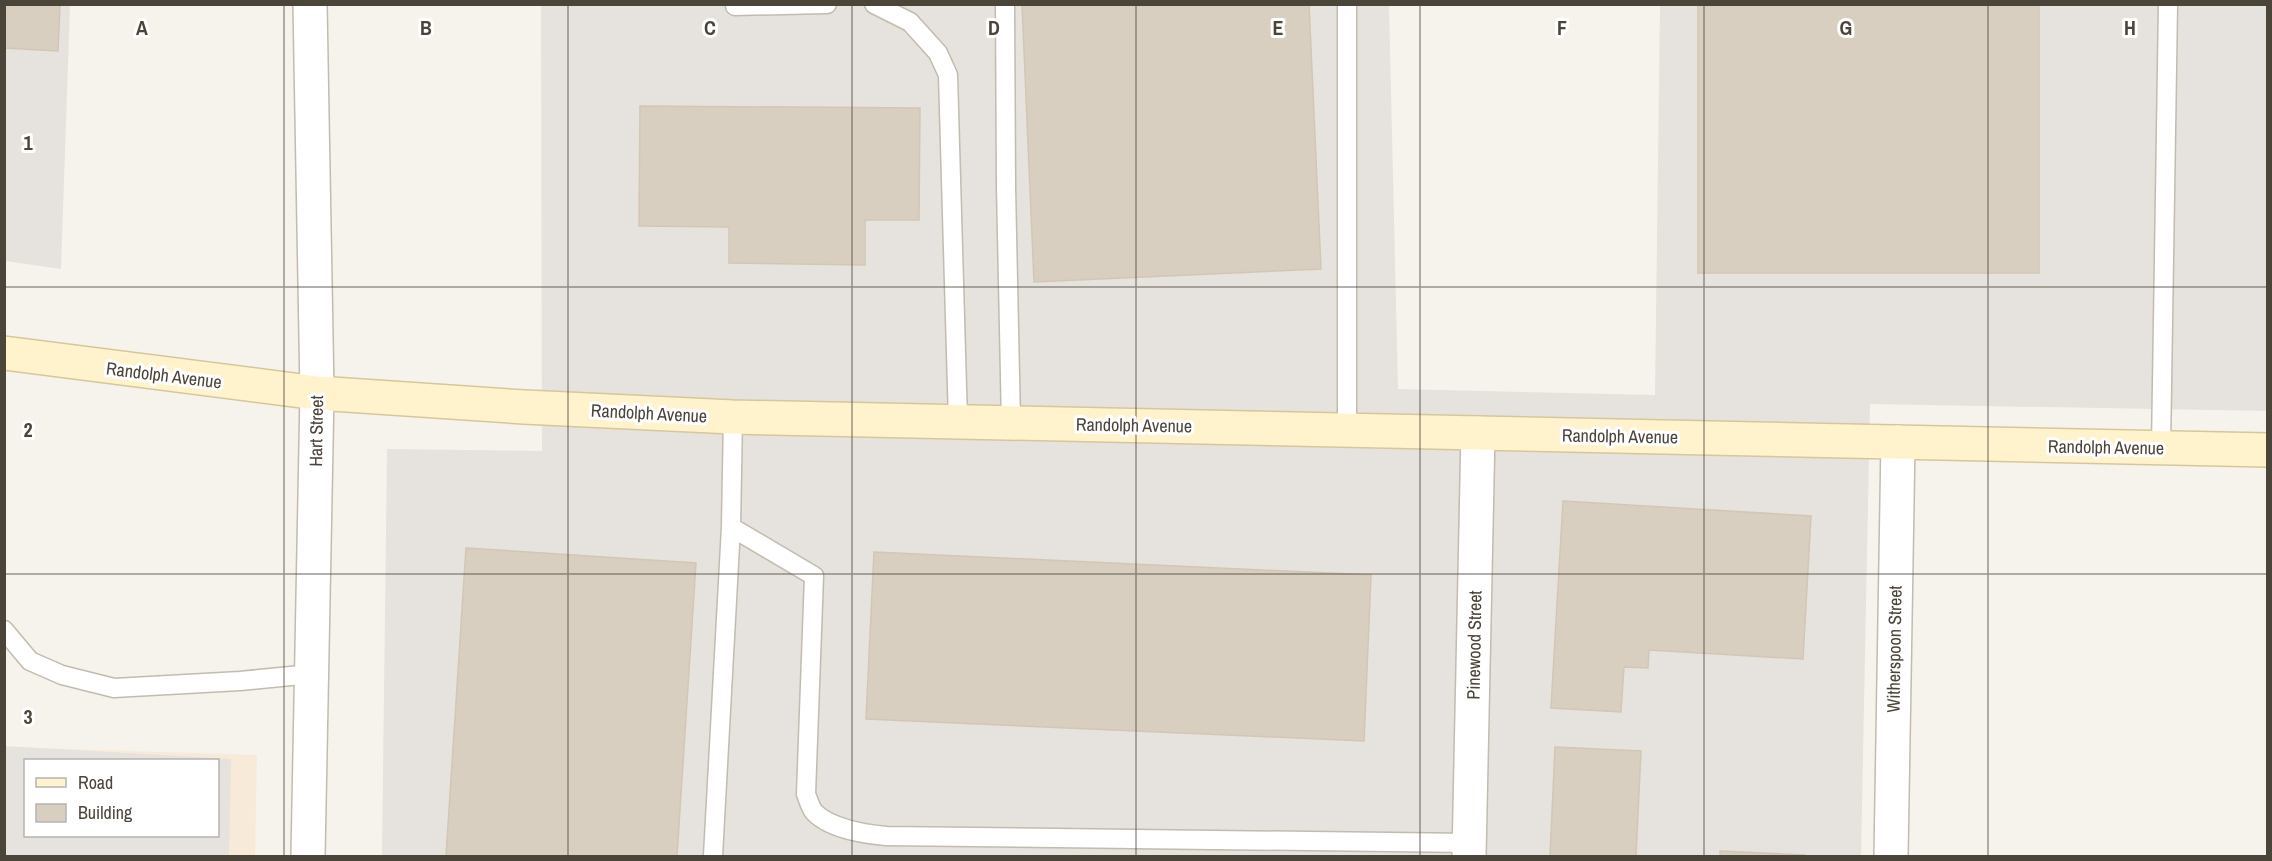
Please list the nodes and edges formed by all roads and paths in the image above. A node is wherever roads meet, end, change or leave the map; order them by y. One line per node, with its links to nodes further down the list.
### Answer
1 (310, 4): 9 (street, Hart Street)
2 (827, 4): 7 (lane)
3 (874, 4): 11 (lane)
4 (1005, 4): 12 (lane)
5 (1347, 4): 13 (lane)
6 (2168, 4): 16 (lane)
7 (735, 6)
8 (4, 353): 9 (main road, Randolph Avenue)
9 (316, 393): 10 (main road, Randolph Avenue); 20 (street, Hart Street)
10 (733, 417): 11 (main road, Randolph Avenue); 18 (lane)
11 (958, 422): 12 (main road, Randolph Avenue)
12 (1011, 423): 13 (main road, Randolph Avenue)
13 (1347, 430): 14 (main road, Randolph Avenue)
14 (1478, 433): 15 (main road, Randolph Avenue); 21 (street, Pinewood Street)
15 (1898, 442): 16 (main road, Randolph Avenue); 24 (street, Witherspoon Street)
16 (2161, 448): 17 (main road, Randolph Avenue)
17 (2268, 450)
18 (731, 527): 21 (lane); 23 (lane)
19 (4, 630): 20 (lane)
20 (311, 674): 22 (street, Hart Street)
21 (1470, 850)
22 (308, 856)
23 (714, 856)
24 (1891, 856)

